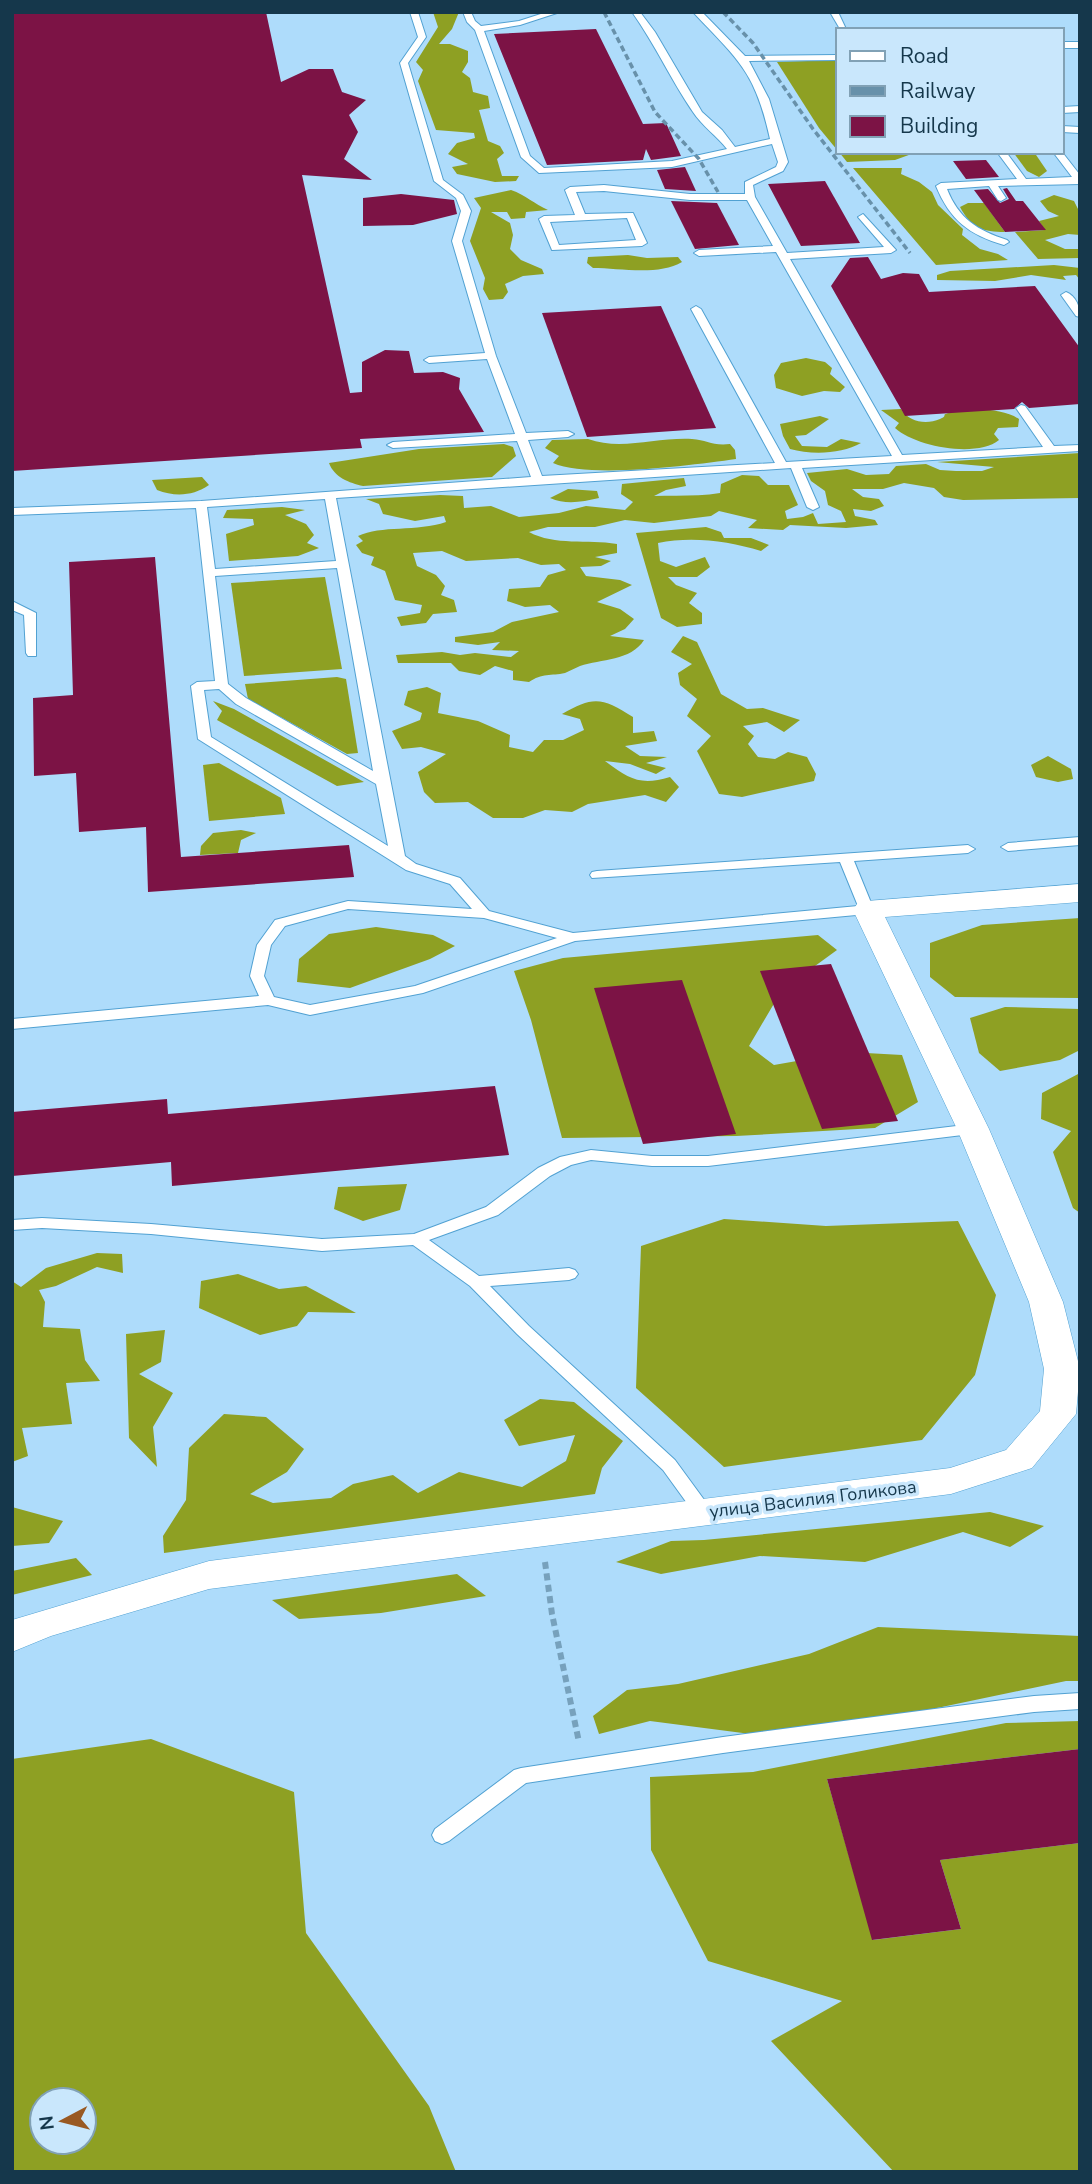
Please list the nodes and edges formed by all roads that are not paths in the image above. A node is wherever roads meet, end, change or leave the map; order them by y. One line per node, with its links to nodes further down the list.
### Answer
1 (414, 12): 30 (lane)
2 (467, 12): 8 (lane)
3 (556, 12): 8 (lane)
4 (636, 12): 12 (lane)
5 (696, 12): 10 (lane)
6 (834, 12): 7 (lane)
7 (843, 27)
8 (479, 29): 15 (lane)
9 (836, 57): 10 (lane)
10 (744, 59): 11 (lane)
11 (773, 141): 12 (lane); 20 (lane)
12 (732, 149): 15 (lane)
13 (1003, 154): 17 (lane)
14 (1059, 154): 16 (lane)
15 (578, 169): 19 (lane)
16 (1079, 180): 17 (lane)
17 (1024, 181): 18 (lane)
18 (991, 183): 21 (lane); 24 (lane)
19 (585, 189): 20 (lane); 22 (lane)
20 (750, 197): 25 (lane)
21 (1001, 198)
22 (581, 217): 22 (lane)
23 (863, 217): 25 (lane)
24 (1004, 242)
25 (782, 252): 26 (lane); 38 (lane)
26 (699, 253)
27 (1066, 295): 29 (lane)
28 (696, 309): 39 (lane)
29 (1080, 314)
30 (491, 356): 31 (lane); 34 (lane)
31 (429, 360)
32 (1021, 408): 37 (lane)
33 (568, 434): 34 (lane)
34 (521, 436): 35 (lane); 40 (lane)
35 (393, 445)
36 (1080, 447): 37 (lane)
37 (1050, 449): 38 (lane)
38 (899, 459): 39 (lane)
39 (789, 466): 40 (lane); 43 (lane)
40 (538, 480): 41 (lane)
41 (330, 496): 42 (lane); 45 (lane)
42 (201, 504): 44 (lane); 46 (lane)
43 (813, 507)
44 (12, 512)
45 (342, 565): 46 (lane); 50 (lane)
46 (209, 573): 49 (lane)
47 (12, 605): 48 (lane)
48 (32, 653)
49 (222, 685): 50 (lane); 55 (lane)
50 (382, 782): 55 (lane)
51 (1080, 841): 52 (lane)
52 (1008, 847)
53 (968, 849): 54 (lane)
54 (845, 857): 56 (lane); 58 (lane)
55 (398, 858): 59 (lane)
56 (597, 875)
57 (1080, 893): 58 (street)
58 (867, 910): 60 (lane); 63 (street, улица Василия Голикова)
59 (484, 914): 60 (lane); 61 (lane)
60 (573, 937): 61 (lane)
61 (268, 1000): 62 (lane)
62 (12, 1024)
63 (973, 1129): 65 (lane); 68 (street, улица Василия Голикова)
64 (12, 1225): 65 (lane)
65 (416, 1239): 67 (lane)
66 (569, 1274): 67 (lane)
67 (476, 1282): 68 (lane)
68 (704, 1512): 69 (street, улица Василия Голикова)
69 (12, 1637)
70 (1080, 1702): 71 (lane)
71 (442, 1835)

